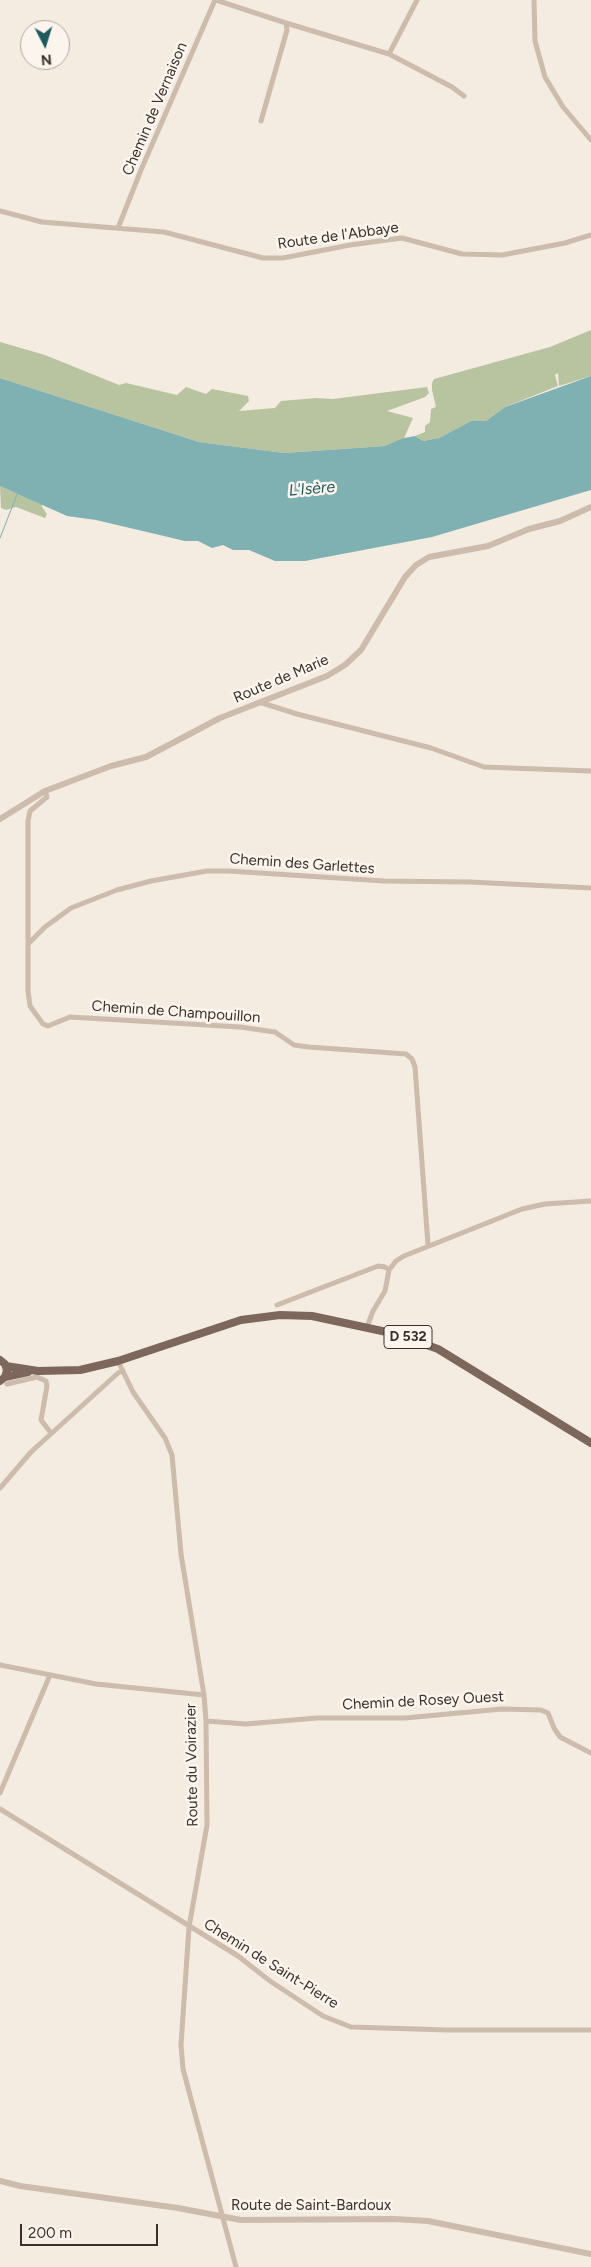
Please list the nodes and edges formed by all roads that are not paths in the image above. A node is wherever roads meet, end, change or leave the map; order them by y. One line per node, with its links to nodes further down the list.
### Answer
1 (216, 0): 4 (street); 10 (street, Chemin de Vernaison)
2 (417, 0): 5 (street)
3 (534, 0): 8 (street)
4 (286, 23): 5 (street); 7 (street)
5 (389, 54): 6 (street)
6 (464, 96)
7 (261, 122)
8 (591, 140)
9 (0, 211): 10 (street, Route de l'Abbaye)
10 (118, 228): 11 (street, Route de l'Abbaye)
11 (591, 235)
12 (591, 507): 13 (street, Route de Marie)
13 (259, 702): 14 (street); 15 (street, Route de Marie)
14 (591, 771)
15 (45, 791): 16 (street, Route de Marie); 18 (street)
16 (0, 819)
17 (591, 888): 18 (street, Chemin des Garlettes)
18 (28, 942): 20 (street, Chemin de Champouillon)
19 (591, 1201): 20 (street)
20 (428, 1245): 21 (street)
21 (389, 1270): 22 (street); 23 (street)
22 (277, 1304)
23 (368, 1327): 24 (main road, D 532); 30 (main road, D 532)
24 (118, 1361): 26 (main road, D 532); 27 (street, Route du Voirazier)
25 (3, 1363): 26 (main road, D 532); 28 (main road)
26 (38, 1371): 28 (main road, D 532)
27 (122, 1371): 29 (street); 34 (street, Route du Voirazier)
28 (4, 1381): 29 (street)
29 (51, 1433): 31 (street)
30 (591, 1443)
31 (0, 1488)
32 (0, 1665): 33 (street)
33 (50, 1675): 34 (street); 37 (street)
34 (204, 1695): 35 (street, Route du Voirazier)
35 (206, 1721): 36 (street, Chemin de Rosey Ouest); 39 (street, Route du Voirazier)
36 (591, 1753)
37 (0, 1793)
38 (0, 1809): 39 (street, Chemin de Saint-Pierre)
39 (189, 1928): 40 (street, Chemin de Saint-Pierre); 42 (street, Route du Voirazier)
40 (591, 2030)
41 (0, 2181): 42 (street, Route de Saint-Bardoux)
42 (223, 2218): 43 (street, Route de Saint-Bardoux); 44 (street, Route du Voirazier)
43 (591, 2254)
44 (236, 2267)

